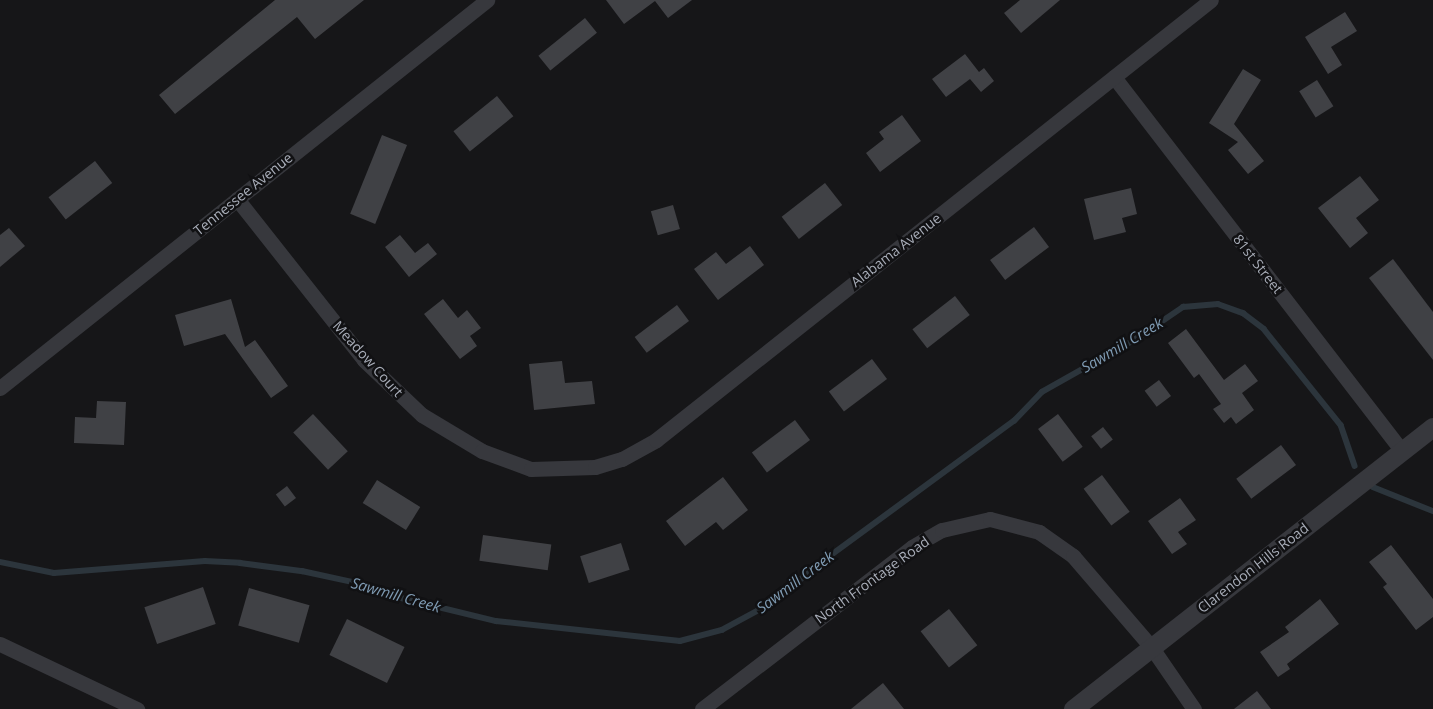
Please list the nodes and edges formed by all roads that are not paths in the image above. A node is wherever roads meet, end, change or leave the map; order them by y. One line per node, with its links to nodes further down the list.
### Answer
1 (487, 0): 4 (street, Tennessee Avenue)
2 (1211, 0): 3 (street, Alabama Avenue)
3 (1114, 77): 7 (street, 81st Street); 8 (street, Alabama Avenue)
4 (237, 199): 5 (street, Tennessee Avenue); 8 (street, Meadow Court)
5 (0, 388)
6 (1433, 427): 7 (street, Clarendon Hills Road)
7 (1402, 451): 10 (street, Clarendon Hills Road)
8 (567, 470)
9 (0, 644): 11 (street)
10 (1152, 648): 12 (street, North Frontage Road); 13 (street, Clarendon Hills Road); 14 (street, North Frontage Road)
11 (137, 709)
12 (702, 709)
13 (1072, 709)
14 (1194, 709)

